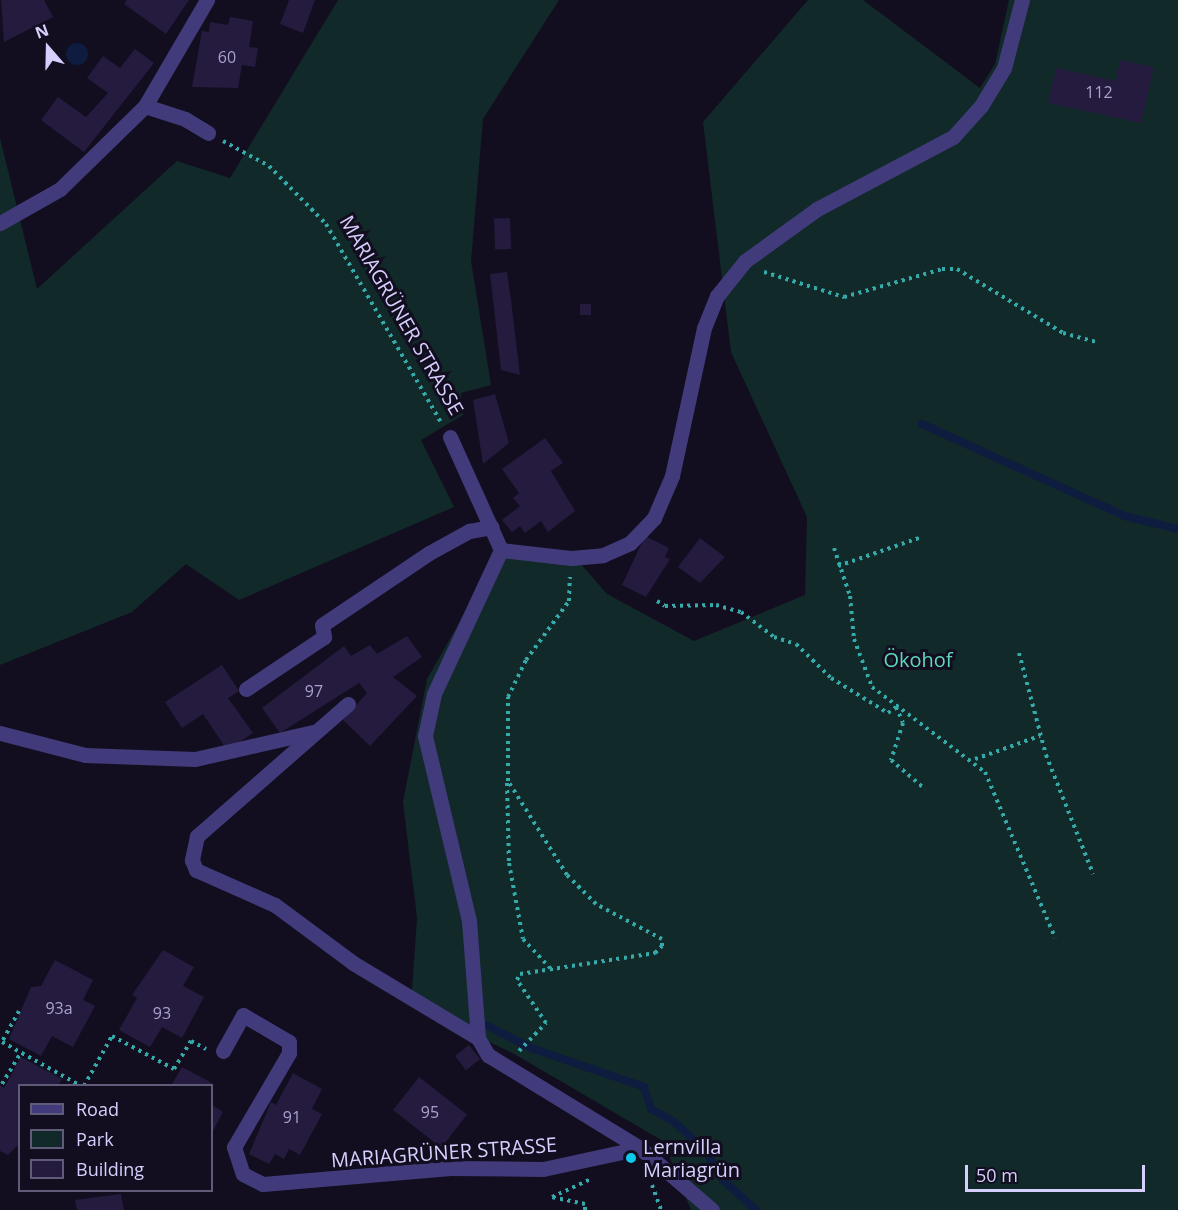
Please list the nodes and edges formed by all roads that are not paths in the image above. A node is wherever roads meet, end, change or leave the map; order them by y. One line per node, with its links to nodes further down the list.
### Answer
1 (207, 0): 3 (street)
2 (1022, 0): 8 (street)
3 (145, 106): 4 (street); 5 (street)
4 (208, 134)
5 (0, 223)
6 (450, 437): 7 (street, MARIAGRÜNER STRASSE)
7 (492, 527): 8 (street, MARIAGRÜNER STRASSE); 9 (street)
8 (501, 550): 13 (street)
9 (246, 690)
10 (348, 704): 11 (street)
11 (316, 732): 12 (street); 13 (street)
12 (0, 733)
13 (478, 1038): 15 (street)
14 (223, 1051): 15 (street, MARIAGRÜNER STRASSE)
15 (640, 1148): 16 (street)
16 (712, 1210)

